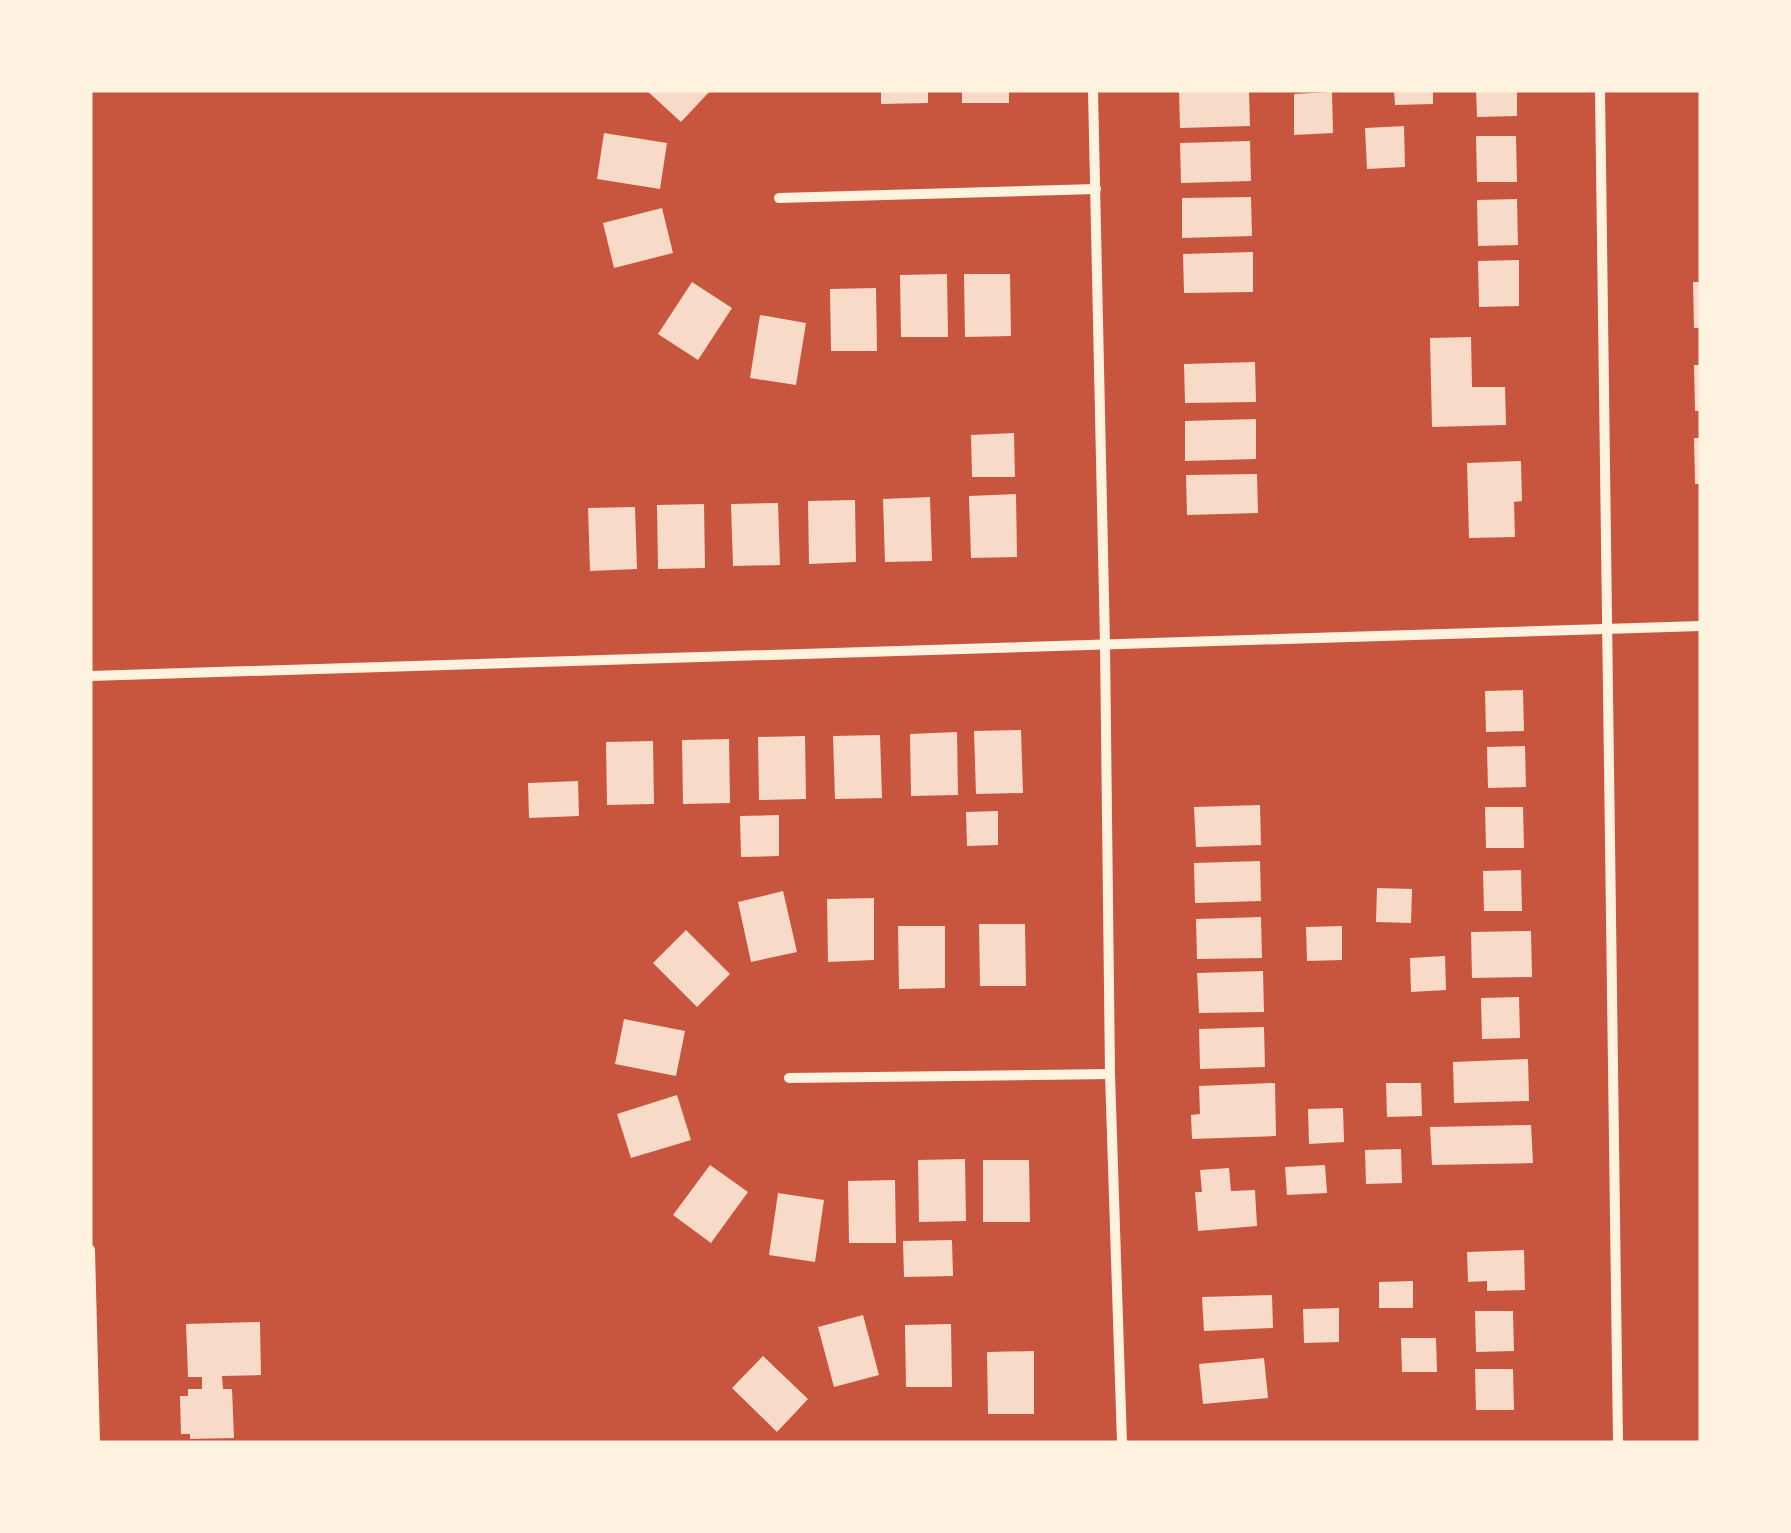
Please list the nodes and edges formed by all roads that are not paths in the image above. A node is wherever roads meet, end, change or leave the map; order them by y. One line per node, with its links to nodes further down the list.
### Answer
1 (1094, 90): 3 (street)
2 (1600, 90): 6 (street)
3 (1096, 189): 4 (street); 7 (street)
4 (779, 198)
5 (1701, 626): 6 (street)
6 (1607, 629): 7 (street); 14 (street)
7 (1105, 644): 8 (street); 9 (street)
8 (90, 676)
9 (1110, 1074): 10 (street); 13 (street)
10 (789, 1078)
11 (90, 1250): 12 (street)
12 (95, 1443)
13 (1122, 1443)
14 (1618, 1443)

